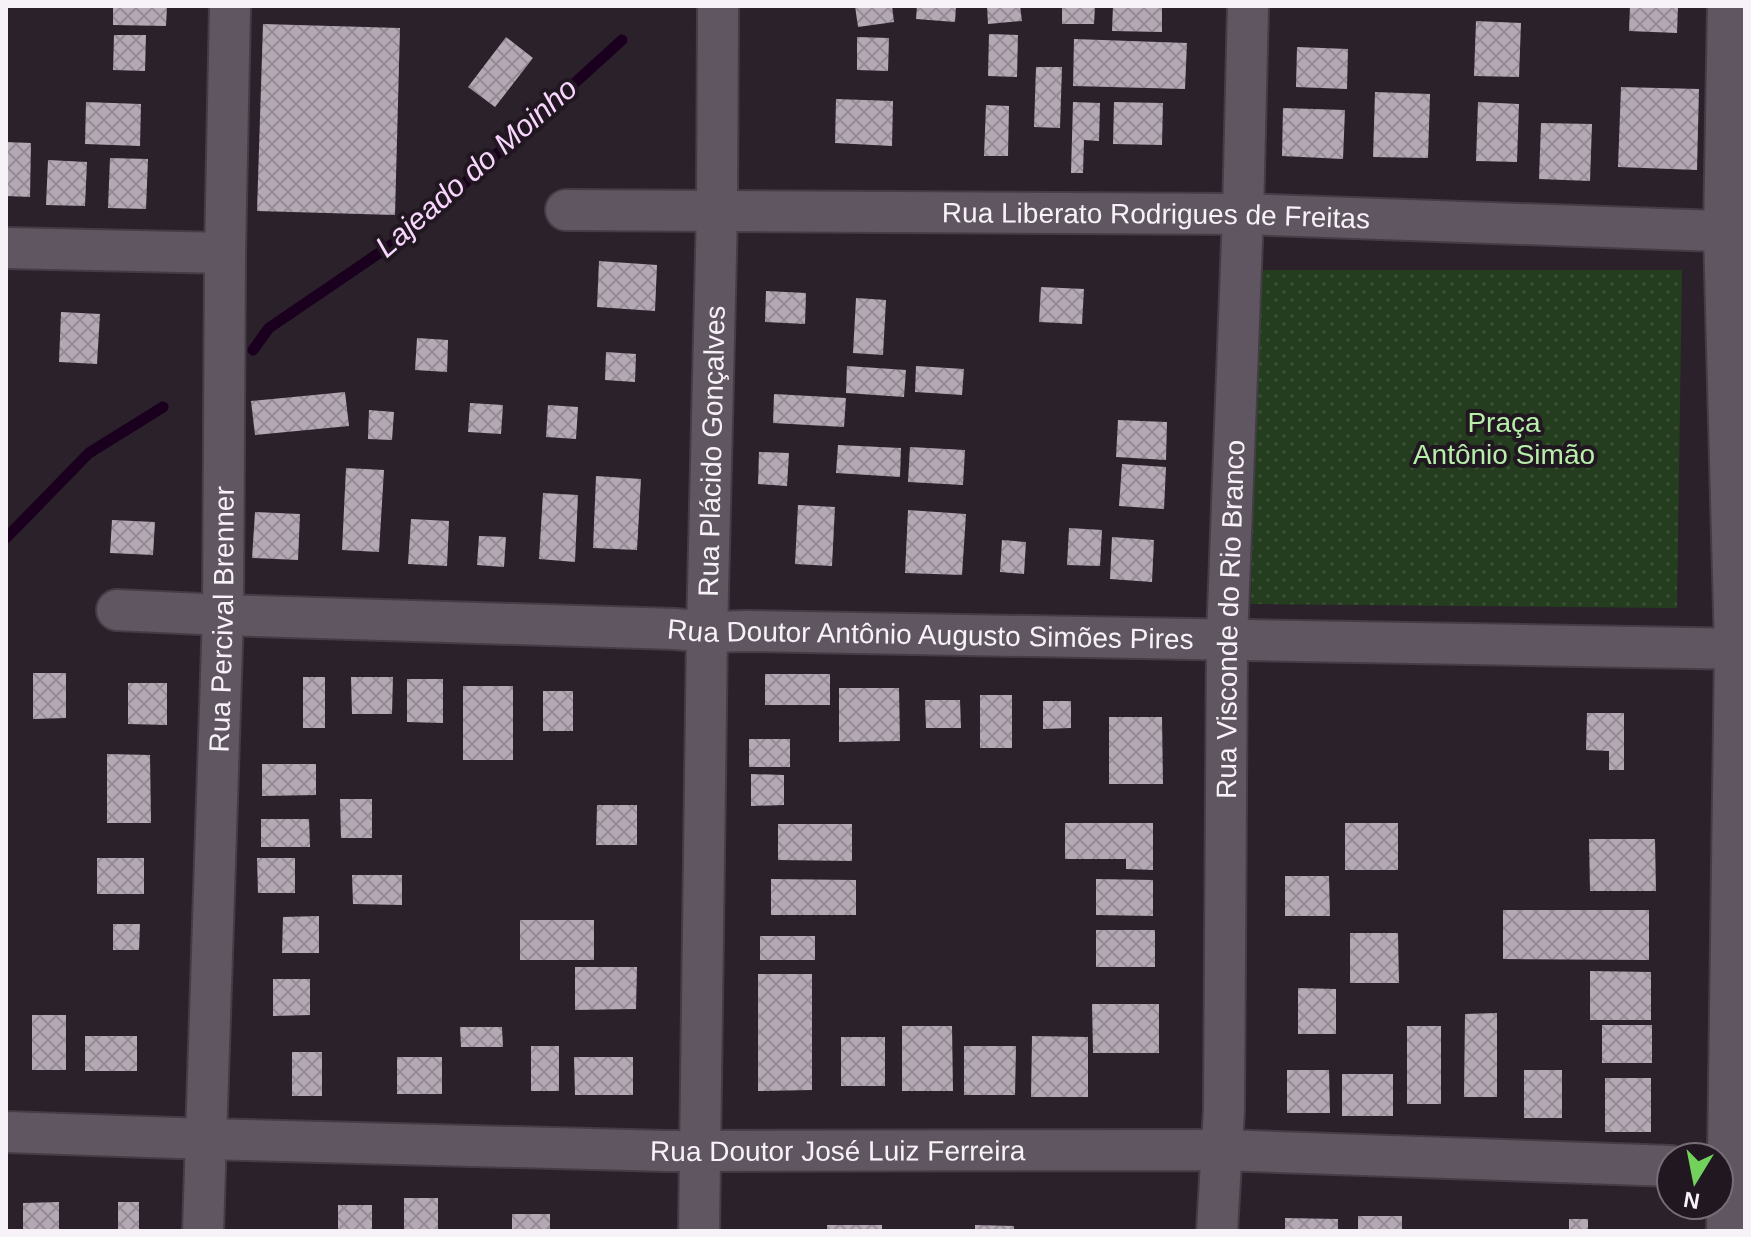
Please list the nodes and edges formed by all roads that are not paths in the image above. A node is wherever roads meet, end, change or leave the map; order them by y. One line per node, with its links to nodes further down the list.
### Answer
1 (230, 6): 10 (street, Rua Percival Brenner)
2 (718, 6): 6 (street, Rua Plácido Gonçalves)
3 (1248, 6): 7 (street, Rua Visconde do Rio Branco)
4 (1728, 6): 8 (street)
5 (566, 210): 6 (street, Rua Liberato Rodrigues de Freitas)
6 (717, 211): 7 (street, Rua Liberato Rodrigues de Freitas); 13 (street, Rua Plácido Gonçalves)
7 (1243, 214): 8 (street, Rua Liberato Rodrigues de Freitas); 14 (street, Rua Visconde do Rio Branco)
8 (1734, 232): 15 (street)
9 (6, 248): 10 (street)
10 (225, 253): 12 (street, Rua Percival Brenner)
11 (117, 610): 12 (street, Rua Doutor Antônio Augusto Simões Pires)
12 (223, 615): 13 (street, Rua Doutor Antônio Augusto Simões Pires); 17 (street, Rua Percival Brenner)
13 (707, 632): 14 (street, Rua Doutor Antônio Augusto Simões Pires); 20 (street, Rua Plácido Gonçalves)
14 (1227, 639): 15 (street, Rua Doutor Antônio Augusto Simões Pires); 19 (street, Rua Visconde do Rio Branco)
15 (1740, 650): 18 (street)
16 (6, 1132): 17 (street, Rua Doutor José Luiz Ferreira)
17 (206, 1139): 20 (street, Rua Doutor José Luiz Ferreira); 22 (street, Rua Percival Brenner)
18 (1731, 1141)
19 (1221, 1150): 20 (street, Rua Doutor José Luiz Ferreira); 21 (street, Rua Doutor José Luiz Ferreira); 24 (street, Rua Visconde do Rio Branco)
20 (702, 1151): 23 (street, Rua Plácido Gonçalves)
21 (1655, 1165)
22 (203, 1231)
23 (699, 1231)
24 (1217, 1231)

